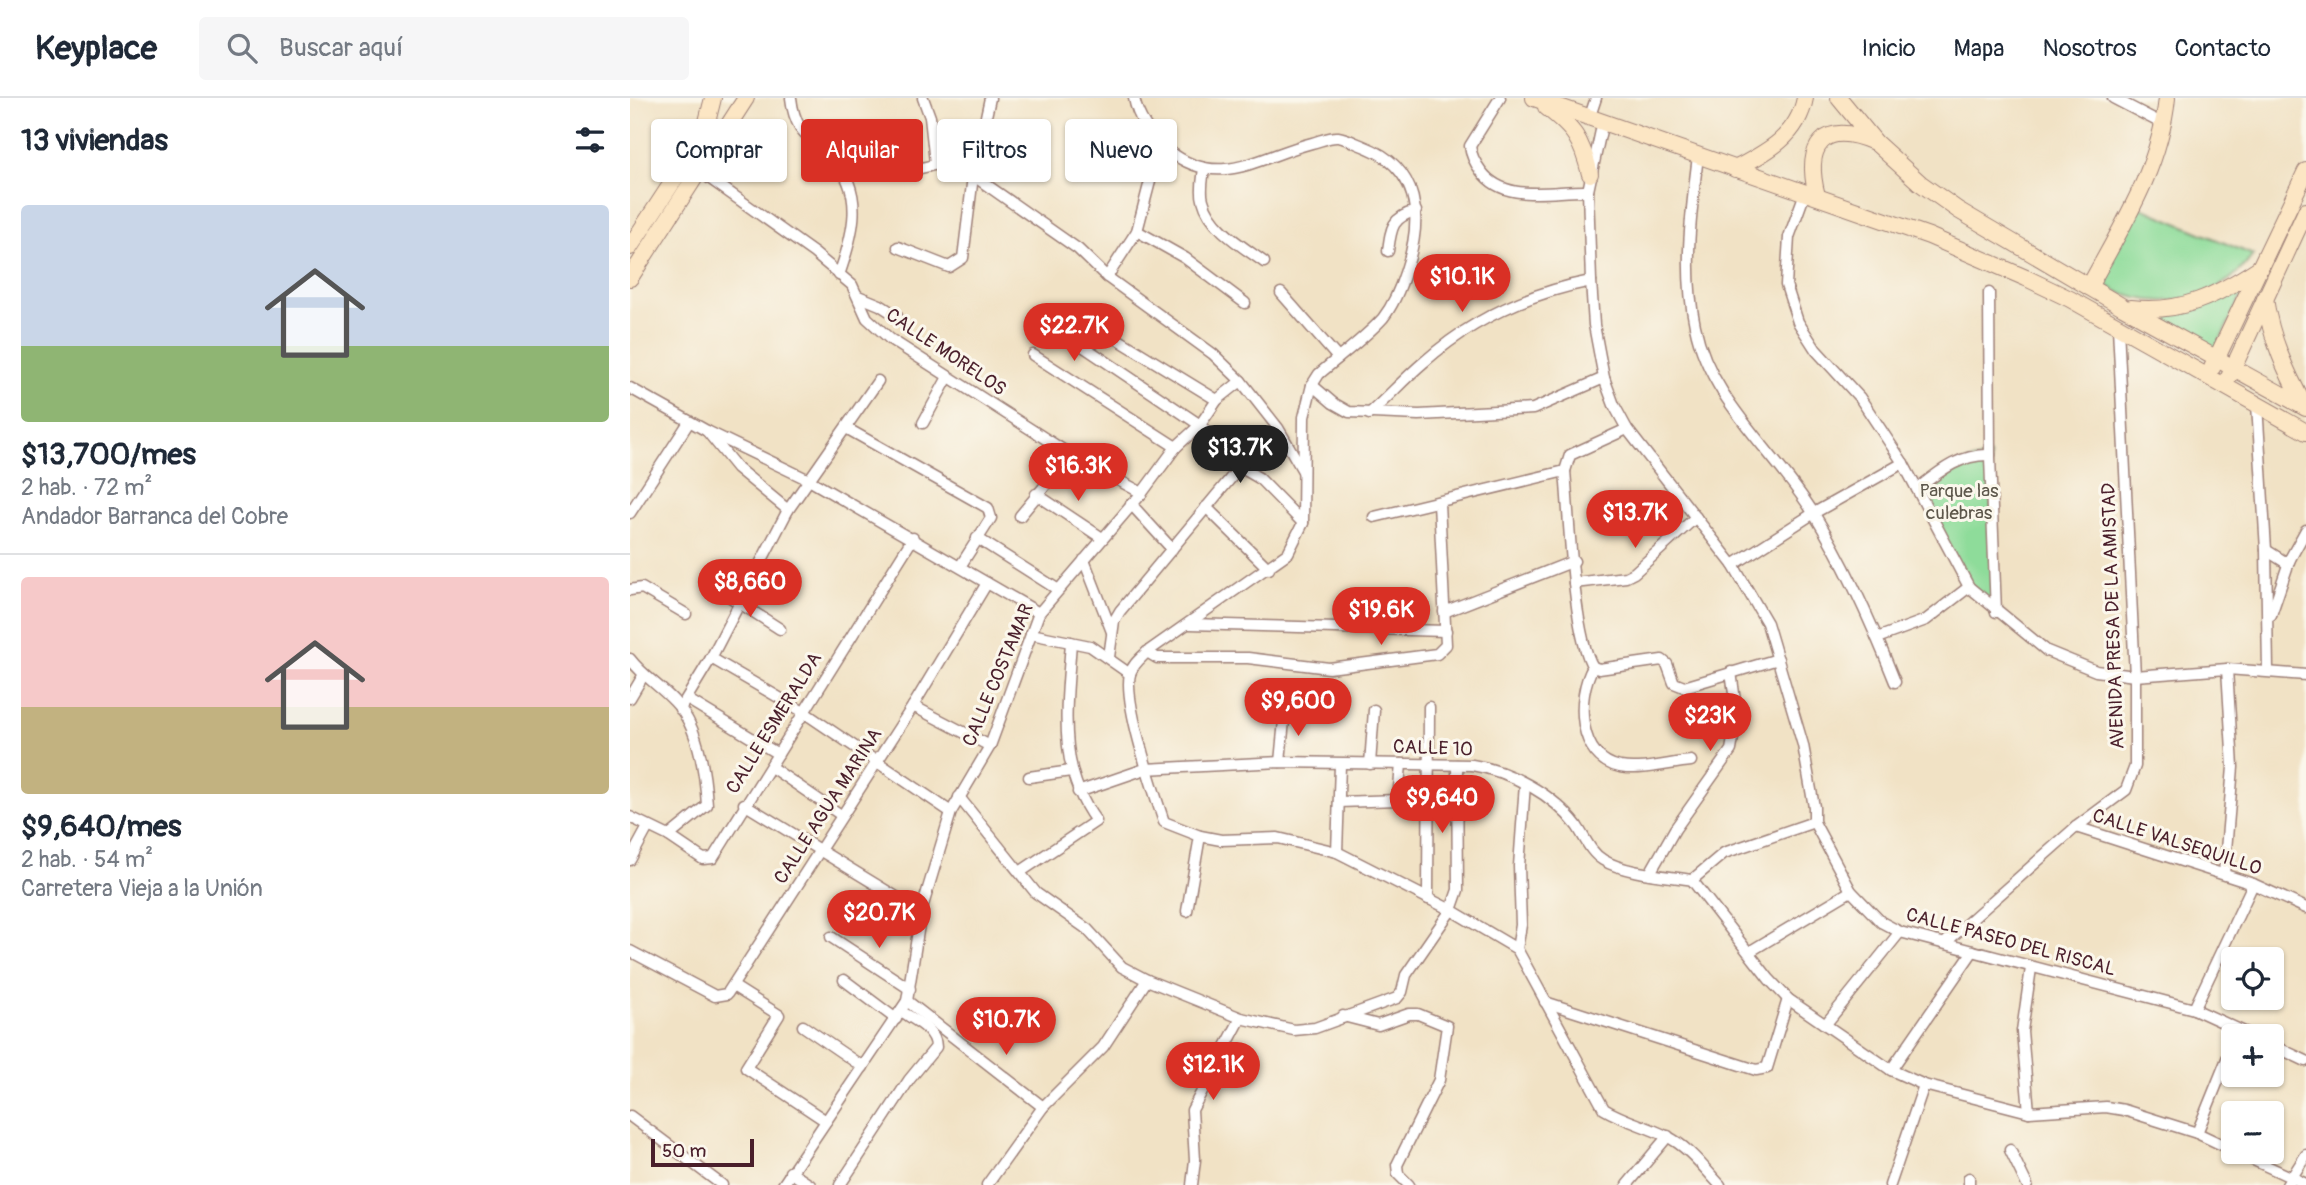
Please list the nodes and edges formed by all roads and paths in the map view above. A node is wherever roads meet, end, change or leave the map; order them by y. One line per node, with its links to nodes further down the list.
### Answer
1 (715, 98): 13 (main road); 14 (main road)
2 (791, 98): 45 (street)
3 (923, 98): 23 (street)
4 (990, 98): 16 (street)
5 (1134, 98): 17 (street)
6 (1500, 98): 35 (street)
7 (1535, 98): 18 (main road); 28 (main road)
8 (1596, 98): 18 (street, CALLE PASEO DEL RISCAL)
9 (1805, 98): 26 (main road)
10 (1839, 98): 20 (main road)
11 (2113, 98): 19 (street)
12 (2167, 98): 19 (main road)
13 (743, 102): 15 (main road)
14 (709, 119)
15 (730, 119)
16 (985, 119)
17 (1140, 119)
18 (1597, 119): 21 (main road); 28 (street, CALLE PASEO DEL RISCAL)
19 (2165, 125): 49 (main road)
20 (1877, 143): 36 (main road); 49 (main road)
21 (1698, 156): 26 (main road); 99 (street)
22 (1177, 157): 25 (street)
23 (935, 163): 24 (street)
24 (923, 167)
25 (1204, 167): 37 (street); 43 (street)
26 (1735, 169): 36 (main road)
27 (2306, 172): 44 (main road)
28 (1590, 174): 35 (street, CALLE PASEO DEL RISCAL)
29 (682, 182): 40 (main road)
30 (685, 182): 47 (main road)
31 (714, 182): 45 (street, CALLE MORELOS)
32 (972, 182): 41 (street)
33 (982, 182): 46 (street)
34 (1150, 182): 39 (street)
35 (1588, 191): 48 (street, CALLE PASEO DEL RISCAL)
36 (1811, 194): 57 (main road); 86 (street)
37 (1416, 211): 42 (street); 61 (street)
38 (2306, 211): 53 (main road)
39 (1137, 231): 46 (street); 54 (street)
40 (630, 247)
41 (898, 247)
42 (1388, 251)
43 (1264, 262)
44 (2261, 266): 55 (main road); 62 (main road)
45 (839, 275): 52 (street, CALLE MORELOS)
46 (1107, 277): 68 (street)
47 (630, 278)
48 (1591, 281): 66 (street, CALLE PASEO DEL RISCAL); 75 (street)
49 (2089, 287): 55 (main road)
50 (1281, 293): 61 (street)
51 (1989, 293): 85 (street)
52 (858, 296): 56 (street); 65 (street, CALLE MORELOS)
53 (2265, 299): 63 (main road); 74 (main road)
54 (1245, 303)
55 (2123, 307): 62 (main road)
56 (897, 316)
57 (2119, 327): 64 (main road); 146 (street, AVENIDA PRESA DE LA AMISTAD)
58 (1101, 329): 72 (street)
59 (1059, 330): 78 (street)
60 (1033, 355): 83 (street)
61 (1338, 358): 69 (street)
62 (2217, 358): 63 (main road); 64 (main road)
63 (2234, 367): 70 (main road); 74 (main road)
64 (2208, 376): 70 (main road)
65 (948, 377): 77 (street); 84 (street, CALLE MORELOS)
66 (1604, 378): 75 (street); 80 (street, CALLE PASEO DEL RISCAL)
67 (878, 381): 79 (street)
68 (1241, 382): 72 (street, CALLE COSTAMAR); 89 (street)
69 (1312, 385): 75 (street); 89 (street)
70 (2225, 386): 73 (main road)
71 (630, 388): 76 (street)
72 (1217, 400): 78 (street, CALLE COSTAMAR)
73 (2257, 404): 82 (main road); 109 (street)
74 (2305, 407)
75 (1369, 414)
76 (688, 422): 81 (street); 98 (street)
77 (923, 423)
78 (1200, 425): 83 (street, CALLE COSTAMAR); 87 (street)
79 (846, 428): 90 (street); 106 (street)
80 (1627, 429): 88 (street); 102 (street, CALLE PASEO DEL RISCAL)
81 (707, 431): 90 (street); 97 (street)
82 (2306, 432)
83 (1176, 447): 92 (street, CALLE COSTAMAR)
84 (1063, 450): 92 (street, CALLE MORELOS); 93 (street)
85 (1990, 455): 91 (street); 124 (street)
86 (1903, 463): 91 (street); 99 (street)
87 (1240, 467): 96 (street); 103 (street)
88 (1565, 471): 94 (street); 112 (street)
89 (1304, 474): 103 (street)
90 (809, 480): 97 (street); 105 (street)
91 (1917, 489): 119 (street)
92 (1142, 493): 95 (street, CALLE COSTAMAR)
93 (1036, 494): 100 (street); 107 (street)
94 (1439, 503): 101 (street); 123 (street)
95 (1131, 504): 107 (street, CALLE COSTAMAR); 108 (street)
96 (1206, 507): 108 (street); 115 (street)
97 (788, 510): 122 (street)
98 (630, 513)
99 (1814, 513): 114 (street); 133 (street)
100 (1020, 516)
101 (1374, 517)
102 (1696, 517): 114 (street, CALLE PASEO DEL RISCAL); 117 (street)
103 (1303, 523): 115 (street)
104 (2306, 530): 110 (street)
105 (913, 537): 113 (street); 153 (street, CALLE ESMERALDA)
106 (977, 538): 113 (street); 120 (street)
107 (1102, 538): 111 (street, CALLE COSTAMAR)
108 (1172, 549): 131 (street)
109 (2266, 550): 110 (street); 128 (street)
110 (2290, 559): 128 (street)
111 (1084, 560): 120 (street, CALLE COSTAMAR); 131 (street)
112 (1574, 561): 117 (street); 123 (street)
113 (961, 565): 116 (street)
114 (1733, 565): 139 (street, CALLE PASEO DEL RISCAL)
115 (1269, 569): 127 (street)
116 (986, 583): 125 (street); 151 (street, CALLE AGUA MARINA)
117 (1574, 583): 140 (street)
118 (710, 584): 122 (street)
119 (1969, 587): 124 (street); 133 (street)
120 (1057, 589): 125 (street, CALLE COSTAMAR)
121 (630, 590): 126 (street)
122 (741, 602): 129 (street); 137 (street)
123 (1444, 612): 130 (street)
124 (1996, 612): 146 (street)
125 (1039, 613): 132 (street, CALLE COSTAMAR)
126 (686, 614)
127 (1187, 624): 130 (street); 135 (street)
128 (2268, 625): 142 (street)
129 (780, 629)
130 (1446, 631): 135 (street)
131 (1113, 633): 136 (street)
132 (1031, 634): 134 (street); 156 (street, CALLE COSTAMAR)
133 (1877, 638): 148 (street)
134 (1071, 642): 136 (street); 168 (street)
135 (1147, 652): 144 (street)
136 (1109, 657): 144 (street)
137 (711, 658): 150 (street); 153 (street)
138 (630, 659): 145 (street)
139 (1779, 659): 143 (street); 178 (street, CALLE PASEO DEL RISCAL)
140 (1593, 667): 143 (street); 158 (street)
141 (2227, 669): 142 (street); 146 (street); 188 (street)
142 (2268, 670): 147 (street)
143 (1731, 672): 187 (street)
144 (1130, 674): 167 (street)
145 (643, 676): 149 (street); 150 (street)
146 (2135, 676): 180 (street, AVENIDA PRESA DE LA AMISTAD)
147 (2306, 676)
148 (1895, 682)
149 (630, 698)
150 (683, 704): 157 (street); 181 (street)
151 (913, 706): 156 (street); 160 (street, CALLE AGUA MARINA)
152 (1429, 707): 166 (street)
153 (802, 710): 157 (street, CALLE ESMERALDA); 160 (street)
154 (1285, 710): 159 (street)
155 (1374, 710): 161 (street)
156 (990, 746): 172 (street, CALLE COSTAMAR)
157 (778, 754): 165 (street, CALLE ESMERALDA)
158 (1691, 761)
159 (1280, 762): 163 (street, CALLE 10); 167 (street, CALLE 10)
160 (876, 763): 175 (street); 176 (street, CALLE AGUA MARINA)
161 (1370, 764): 162 (street, CALLE 10); 163 (street, CALLE 10)
162 (1401, 764): 166 (street, CALLE 10); 173 (street)
163 (1340, 765): 173 (street)
164 (1457, 765): 166 (street, CALLE 10); 170 (street, CALLE 10); 194 (street)
165 (771, 766): 174 (street, CALLE ESMERALDA); 176 (street)
166 (1426, 766): 192 (street)
167 (1145, 769): 171 (street, CALLE 10); 182 (street)
168 (1071, 771): 169 (street); 171 (street)
169 (1029, 777)
170 (1525, 783): 187 (street, CALLE 10); 200 (street)
171 (1078, 792): 186 (street)
172 (959, 797): 175 (street, CALLE COSTAMAR); 186 (street)
173 (1339, 802): 184 (street)
174 (744, 804): 181 (street, CALLE ESMERALDA); 183 (street)
175 (951, 813): 196 (street, CALLE COSTAMAR)
176 (841, 815): 183 (street, CALLE AGUA MARINA)
177 (630, 817): 179 (street)
178 (1814, 822): 189 (street); 191 (street, CALLE PASEO DEL RISCAL)
179 (648, 827): 181 (street); 185 (street)
180 (2076, 827): 188 (street, CALLE VALSEQUILLO); 199 (street, AVENIDA PRESA DE LA AMISTAD)
181 (669, 836)
182 (1200, 836): 184 (street); 195 (street)
183 (819, 851): 196 (street); 207 (street, CALLE AGUA MARINA)
184 (1337, 852): 192 (street)
185 (630, 860)
186 (1020, 873): 206 (street)
187 (1650, 873): 189 (street, CALLE 10)
188 (2224, 874): 190 (street, CALLE VALSEQUILLO)
189 (1692, 880): 203 (street)
190 (2252, 884): 193 (street, CALLE VALSEQUILLO); 211 (street)
191 (1851, 891): 197 (street, CALLE PASEO DEL RISCAL); 203 (street)
192 (1427, 899): 194 (street)
193 (2306, 908)
194 (1451, 910): 200 (street); 213 (street)
195 (1188, 911)
196 (921, 912): 208 (street, CALLE COSTAMAR)
197 (1900, 932): 199 (street, CALLE PASEO DEL RISCAL); 216 (street)
198 (831, 937): 208 (street)
199 (1945, 943): 202 (street, CALLE PASEO DEL RISCAL)
200 (1517, 950): 210 (street)
201 (630, 951): 207 (street)
202 (1973, 951): 204 (street, CALLE PASEO DEL RISCAL); 221 (street)
203 (1749, 952): 209 (street)
204 (2031, 968): 211 (street, CALLE PASEO DEL RISCAL); 225 (street)
205 (844, 980): 212 (street)
206 (1147, 980): 214 (street); 224 (street)
207 (733, 986): 227 (street)
208 (910, 989): 212 (street, CALLE COSTAMAR)
209 (1788, 999): 210 (street); 216 (street)
210 (1545, 1002): 229 (street)
211 (2194, 1009): 215 (street, CALLE PASEO DEL RISCAL)
212 (901, 1011): 220 (street, CALLE COSTAMAR); 224 (street); 240 (street)
213 (1342, 1016): 214 (street); 243 (street)
214 (1241, 1018): 242 (street)
215 (2221, 1024)
216 (1825, 1025): 221 (street)
217 (803, 1026): 220 (street)
218 (2284, 1051): 219 (street)
219 (2306, 1061)
220 (863, 1067): 227 (street, CALLE COSTAMAR)
221 (1891, 1070): 223 (street)
222 (2221, 1074): 228 (street)
223 (1924, 1085): 225 (street); 246 (street)
224 (1043, 1107): 241 (street)
225 (2029, 1112): 228 (street)
226 (630, 1116): 237 (street)
227 (826, 1121): 234 (street, CALLE COSTAMAR)
228 (2197, 1133): 230 (street)
229 (1668, 1136): 244 (street); 245 (street)
230 (2221, 1145)
231 (2010, 1150): 247 (street)
232 (2306, 1155): 235 (street)
233 (2258, 1164): 235 (street)
234 (790, 1172): 238 (street, CALLE COSTAMAR); 239 (street)
235 (2289, 1181): 236 (street)
236 (2306, 1184)
237 (722, 1185)
238 (783, 1185)
239 (810, 1185)
240 (840, 1185)
241 (987, 1185)
242 (1192, 1185)
243 (1409, 1185)
244 (1627, 1185)
245 (1720, 1185)
246 (1890, 1185)
247 (2027, 1185)

